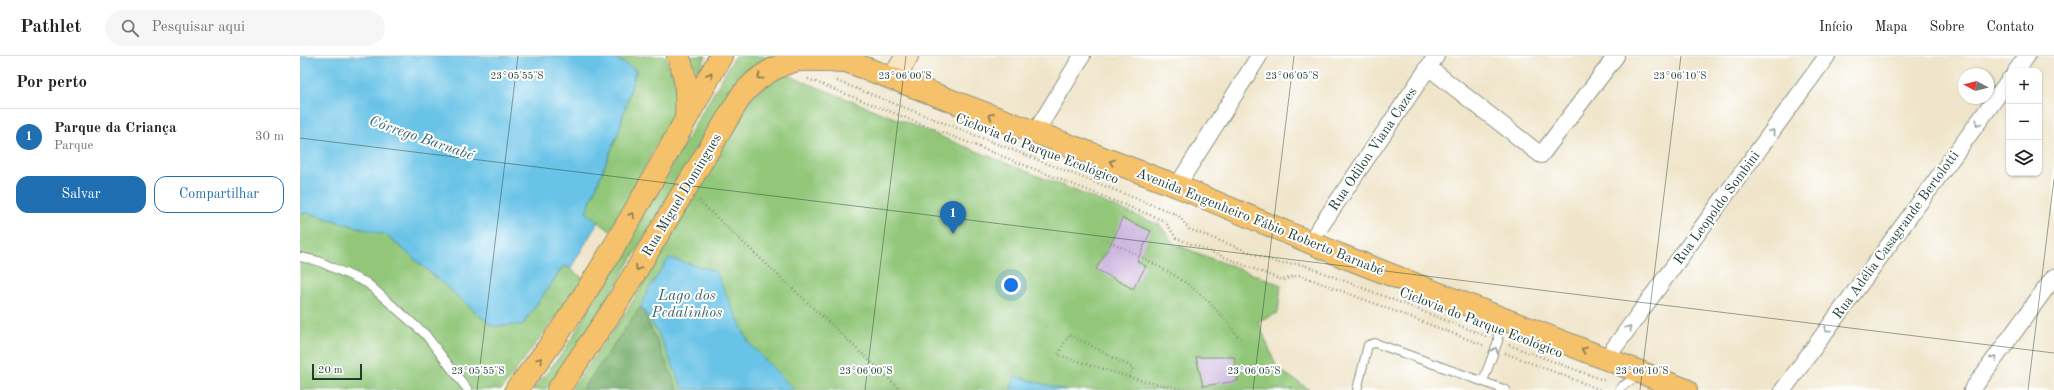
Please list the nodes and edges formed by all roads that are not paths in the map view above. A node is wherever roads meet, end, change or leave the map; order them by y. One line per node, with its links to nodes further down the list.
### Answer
1 (678, 56): 14 (main road)
2 (721, 56): 14 (main road, one-way to 2)
3 (907, 56): 12 (main road)
4 (1082, 56): 15 (street)
5 (1259, 56): 16 (street)
6 (1616, 56): 10 (street)
7 (1827, 56): 21 (street, Rua Leopoldo Sombini, one-way to 7)
8 (2027, 56): 11 (street)
9 (839, 59): 12 (main road, Avenida Engenheiro Fábio Roberto Barnabé); 27 (main road, Rua Miguel Domingues, one-way to 27)
10 (1432, 62): 17 (street, Rua Odilon Viana Cazes)
11 (2018, 68)
12 (894, 79): 15 (main road, Avenida Engenheiro Fábio Roberto Barnabé, one-way to 12)
13 (2006, 84): 31 (street, Rua Adélia Casagrande Bertolotti, one-way to 31)
14 (686, 118): 26 (main road, one-way to 14)
15 (1035, 133): 16 (main road, Avenida Engenheiro Fábio Roberto Barnabé, one-way to 15)
16 (1177, 186): 17 (main road, Avenida Engenheiro Fábio Roberto Barnabé)
17 (1310, 242): 20 (main road, Avenida Engenheiro Fábio Roberto Barnabé)
18 (300, 257): 25 (lane)
19 (2054, 277): 32 (street, one-way to 19)
20 (1496, 316): 21 (main road, Avenida Engenheiro Fábio Roberto Barnabé, one-way to 20); 23 (lane, one-way to 20)
21 (1606, 359): 22 (main road, Avenida Engenheiro Fábio Roberto Barnabé)
22 (1642, 374): 24 (lane); 30 (main road, Avenida Engenheiro Fábio Roberto Barnabé)
23 (1484, 381): 28 (lane); 29 (lane)
24 (1620, 388)
25 (468, 390)
26 (516, 390)
27 (558, 390)
28 (1357, 390)
29 (1506, 390)
30 (1686, 390)
31 (1783, 390)
32 (1972, 390)

